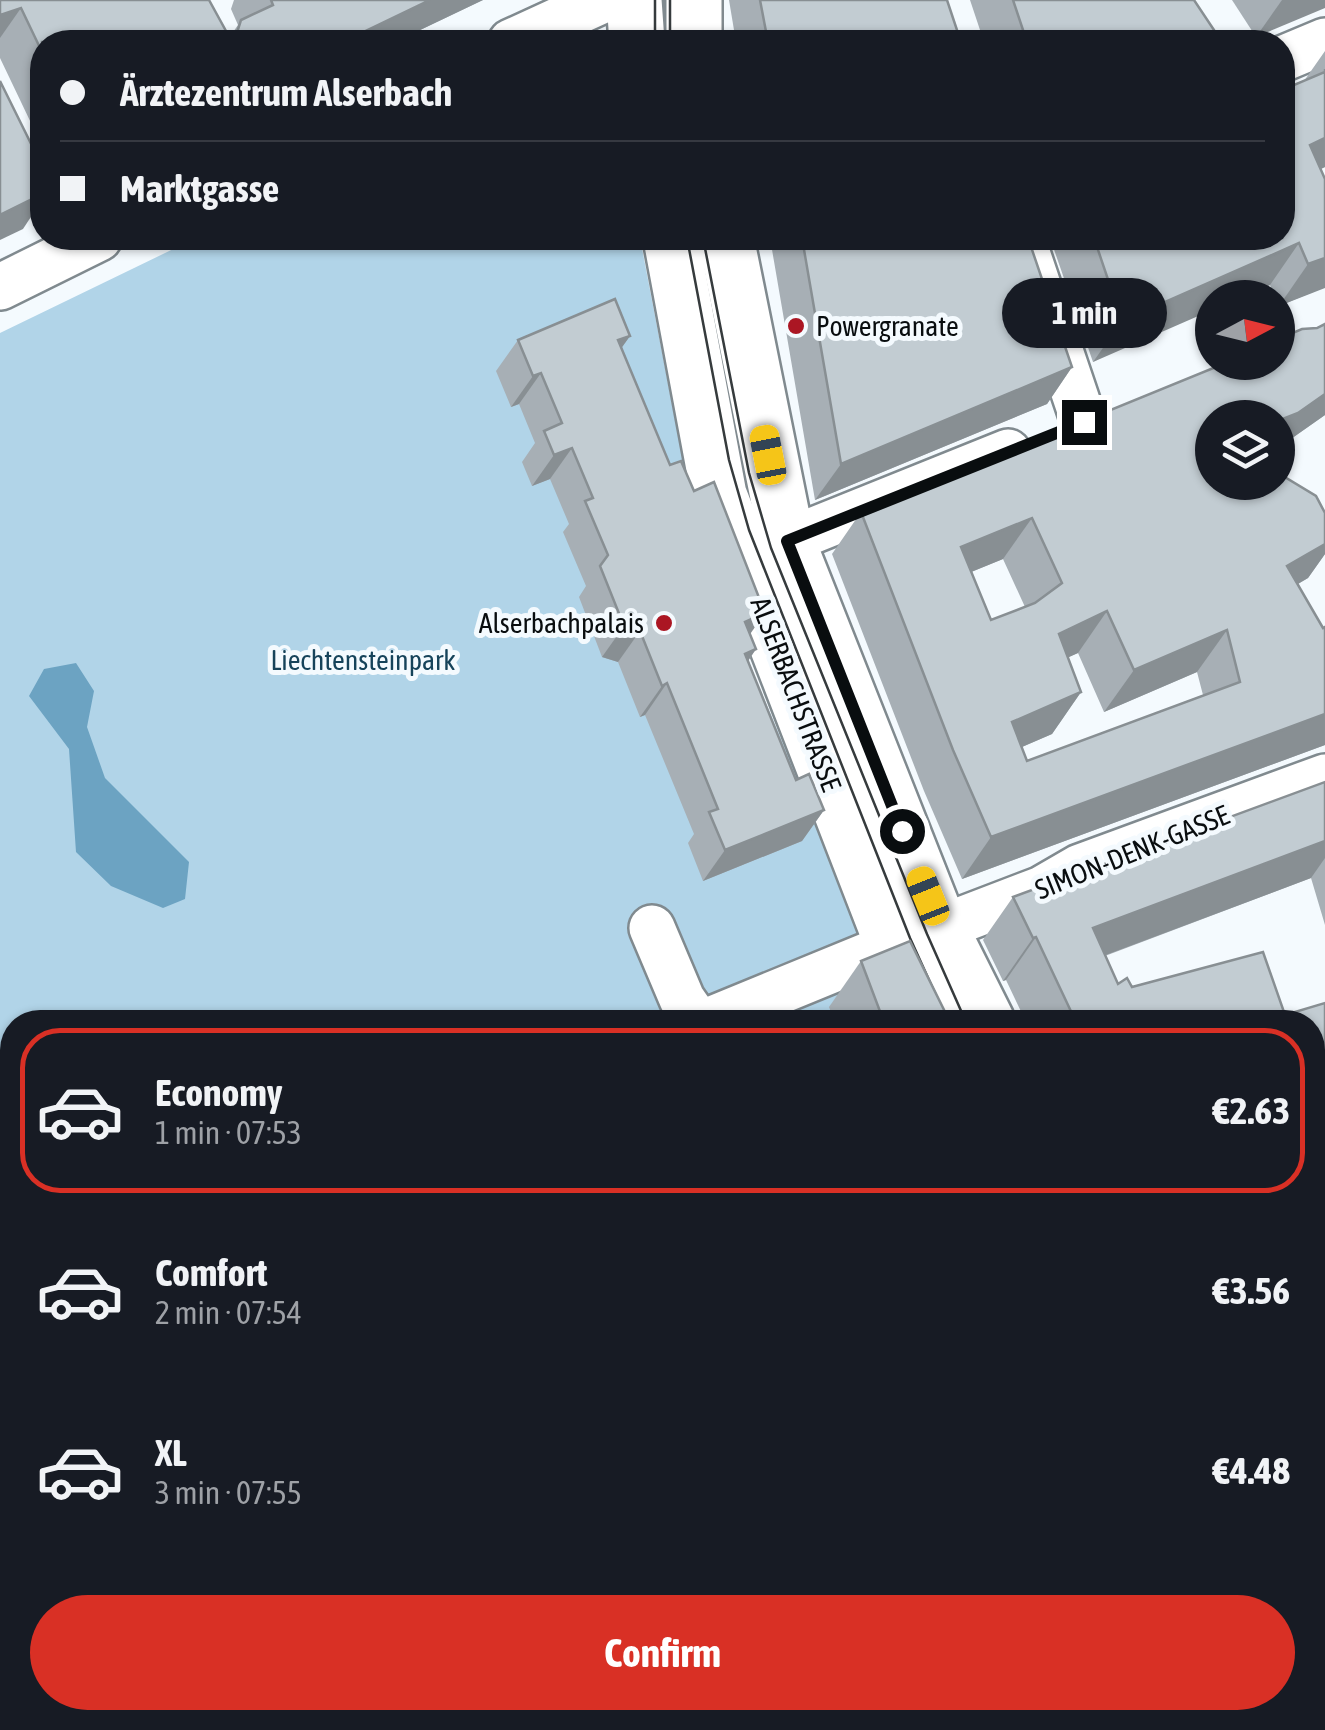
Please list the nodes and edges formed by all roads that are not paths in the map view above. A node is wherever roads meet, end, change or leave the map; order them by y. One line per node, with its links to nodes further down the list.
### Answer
1 (603, 0): 4 (street)
2 (634, 0): 5 (main road)
3 (694, 0): 6 (main road)
4 (537, 30)
5 (636, 30)
6 (694, 30)
7 (1325, 41): 8 (street)
8 (1295, 53)
9 (75, 250): 13 (street)
10 (673, 250): 17 (main road, ALSERBACHSTRASSE)
11 (728, 250): 14 (main road, ALSERBACHSTRASSE)
12 (1027, 250): 14 (street)
13 (0, 286)
14 (787, 541): 17 (main road, ALSERBACHSTRASSE)
15 (1325, 777): 17 (street, SIMON-DENK-GASSE)
16 (652, 928): 19 (street)
17 (917, 936): 18 (street, SIMON-DENK-GASSE); 21 (main road, ALSERBACHSTRASSE); 22 (main road, ALSERBACHSTRASSE)
18 (803, 1004): 20 (street, SIMON-DENK-GASSE)
19 (692, 1010)
20 (769, 1010)
21 (929, 1010)
22 (976, 1010)

